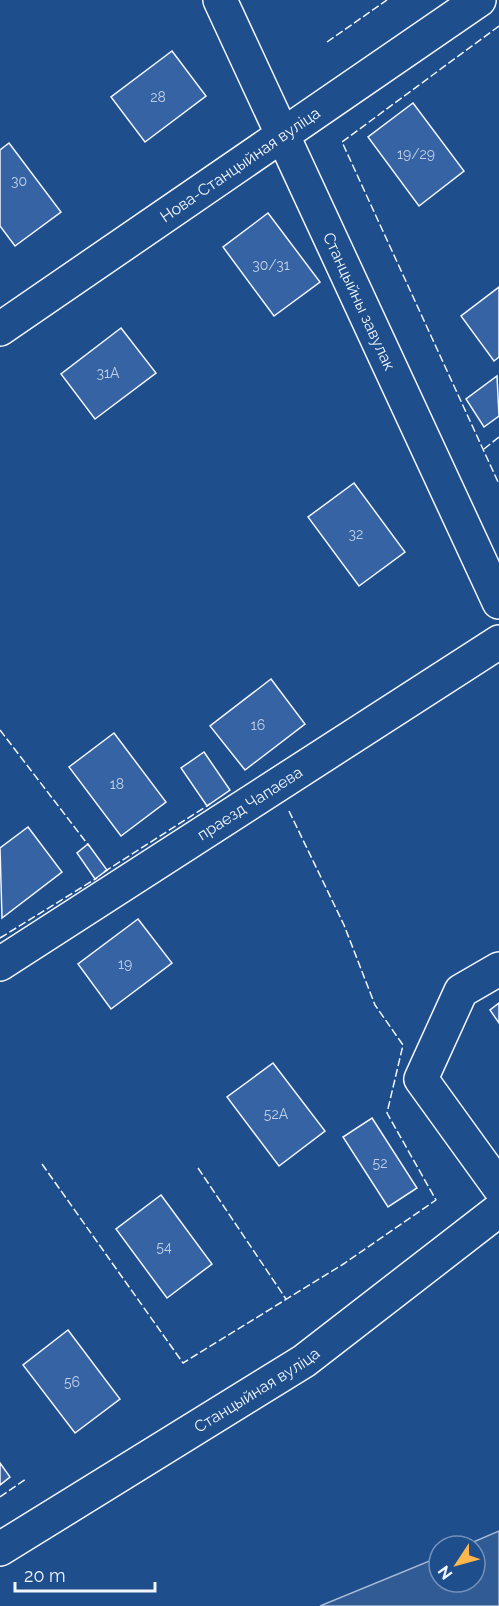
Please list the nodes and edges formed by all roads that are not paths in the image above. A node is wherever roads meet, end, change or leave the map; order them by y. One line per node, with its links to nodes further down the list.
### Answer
1 (220, 0): 3 (street, Станцыйны завулак)
2 (479, 0): 3 (street, Нова-Станцыйная вуліца)
3 (282, 135): 4 (street, Нова-Станцыйная вуліца); 5 (street, Станцыйны завулак)
4 (0, 329)
5 (499, 602)
6 (499, 642): 7 (street, праезд Чапаева)
7 (0, 964)
8 (499, 969): 9 (street)
9 (499, 1187)
10 (499, 1210): 11 (street, Станцыйная вуліца)
11 (0, 1549)

